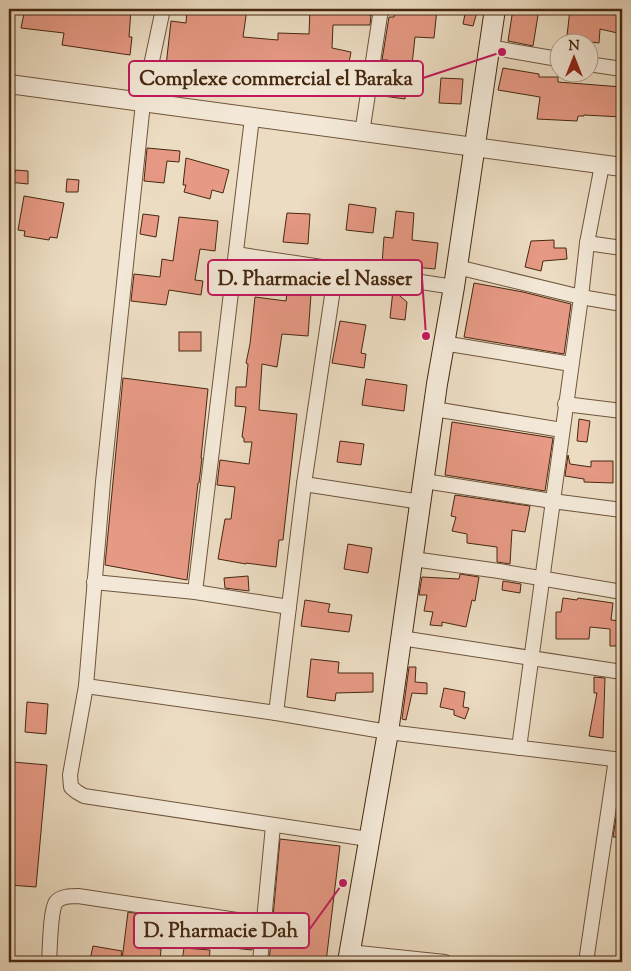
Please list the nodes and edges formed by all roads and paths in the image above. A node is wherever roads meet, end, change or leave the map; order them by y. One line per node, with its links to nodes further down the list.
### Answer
1 (163, 9): 9 (street)
2 (381, 9): 11 (street)
3 (495, 9): 4 (main road)
4 (489, 47): 5 (street); 12 (main road)
5 (548, 57)
6 (598, 65): 7 (street)
7 (622, 69)
8 (9, 84): 9 (street)
9 (142, 103): 10 (street); 36 (street)
10 (252, 118): 11 (street); 17 (street)
11 (362, 133): 12 (street)
12 (473, 148): 13 (street); 18 (main road)
13 (602, 165): 14 (street); 15 (street)
14 (622, 168)
15 (587, 243): 16 (street); 21 (street)
16 (622, 248)
17 (236, 254): 19 (street); 37 (street)
18 (457, 267): 20 (main road); 21 (street)
19 (336, 269): 20 (street); 30 (street)
20 (454, 287): 23 (main road)
21 (581, 297): 22 (street); 24 (street)
22 (622, 304)
23 (444, 343): 24 (street); 26 (main road)
24 (571, 364): 25 (street)
25 (565, 404): 27 (street); 28 (street)
26 (434, 410): 28 (street); 29 (main road)
27 (622, 411)
28 (562, 430): 31 (street)
29 (424, 481): 31 (street); 32 (main road)
30 (304, 484): 32 (street); 39 (street)
31 (552, 501): 33 (street); 35 (street)
32 (421, 502): 34 (main road)
33 (622, 510)
34 (413, 559): 35 (street); 40 (main road)
35 (542, 578): 38 (street); 41 (street)
36 (94, 582): 37 (street); 43 (street)
37 (195, 592): 39 (street)
38 (622, 592)
39 (289, 607): 44 (street)
40 (401, 638): 41 (street); 45 (main road)
41 (531, 658): 42 (street); 46 (street)
42 (622, 672)
43 (86, 686): 44 (street); 48 (street)
44 (276, 712): 45 (street)
45 (388, 732): 46 (street); 49 (main road)
46 (519, 748): 47 (street)
47 (619, 760): 55 (street)
48 (272, 826): 49 (street); 50 (street)
49 (368, 839): 51 (main road)
50 (263, 924): 52 (street); 53 (street)
51 (348, 957): 54 (street)
52 (50, 962)
53 (260, 962)
54 (444, 962)
55 (586, 962)

